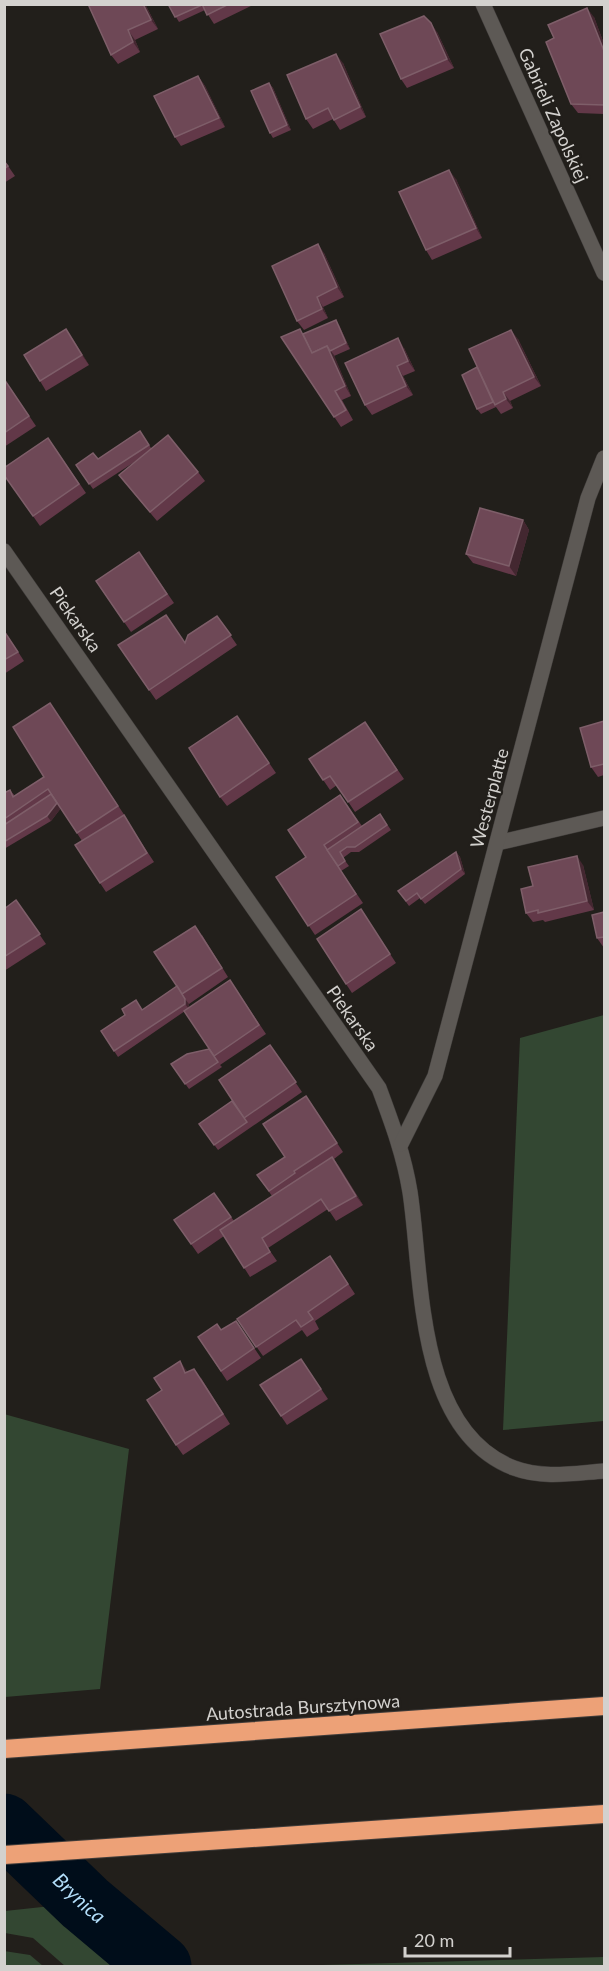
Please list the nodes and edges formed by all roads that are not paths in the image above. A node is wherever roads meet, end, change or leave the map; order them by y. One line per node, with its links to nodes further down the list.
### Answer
1 (483, 4): 2 (street, Gabrieli Zapolskiej)
2 (604, 273)
3 (604, 458): 6 (street, Westerplatte)
4 (4, 551): 7 (street, Piekarska)
5 (604, 818): 6 (street)
6 (497, 843): 7 (street, Westerplatte)
7 (401, 1144): 8 (street, Piekarska)
8 (604, 1471)
9 (604, 1706): 10 (highway, Autostrada Bursztynowa)
10 (4, 1749)
11 (604, 1814): 12 (highway)
12 (4, 1855)

